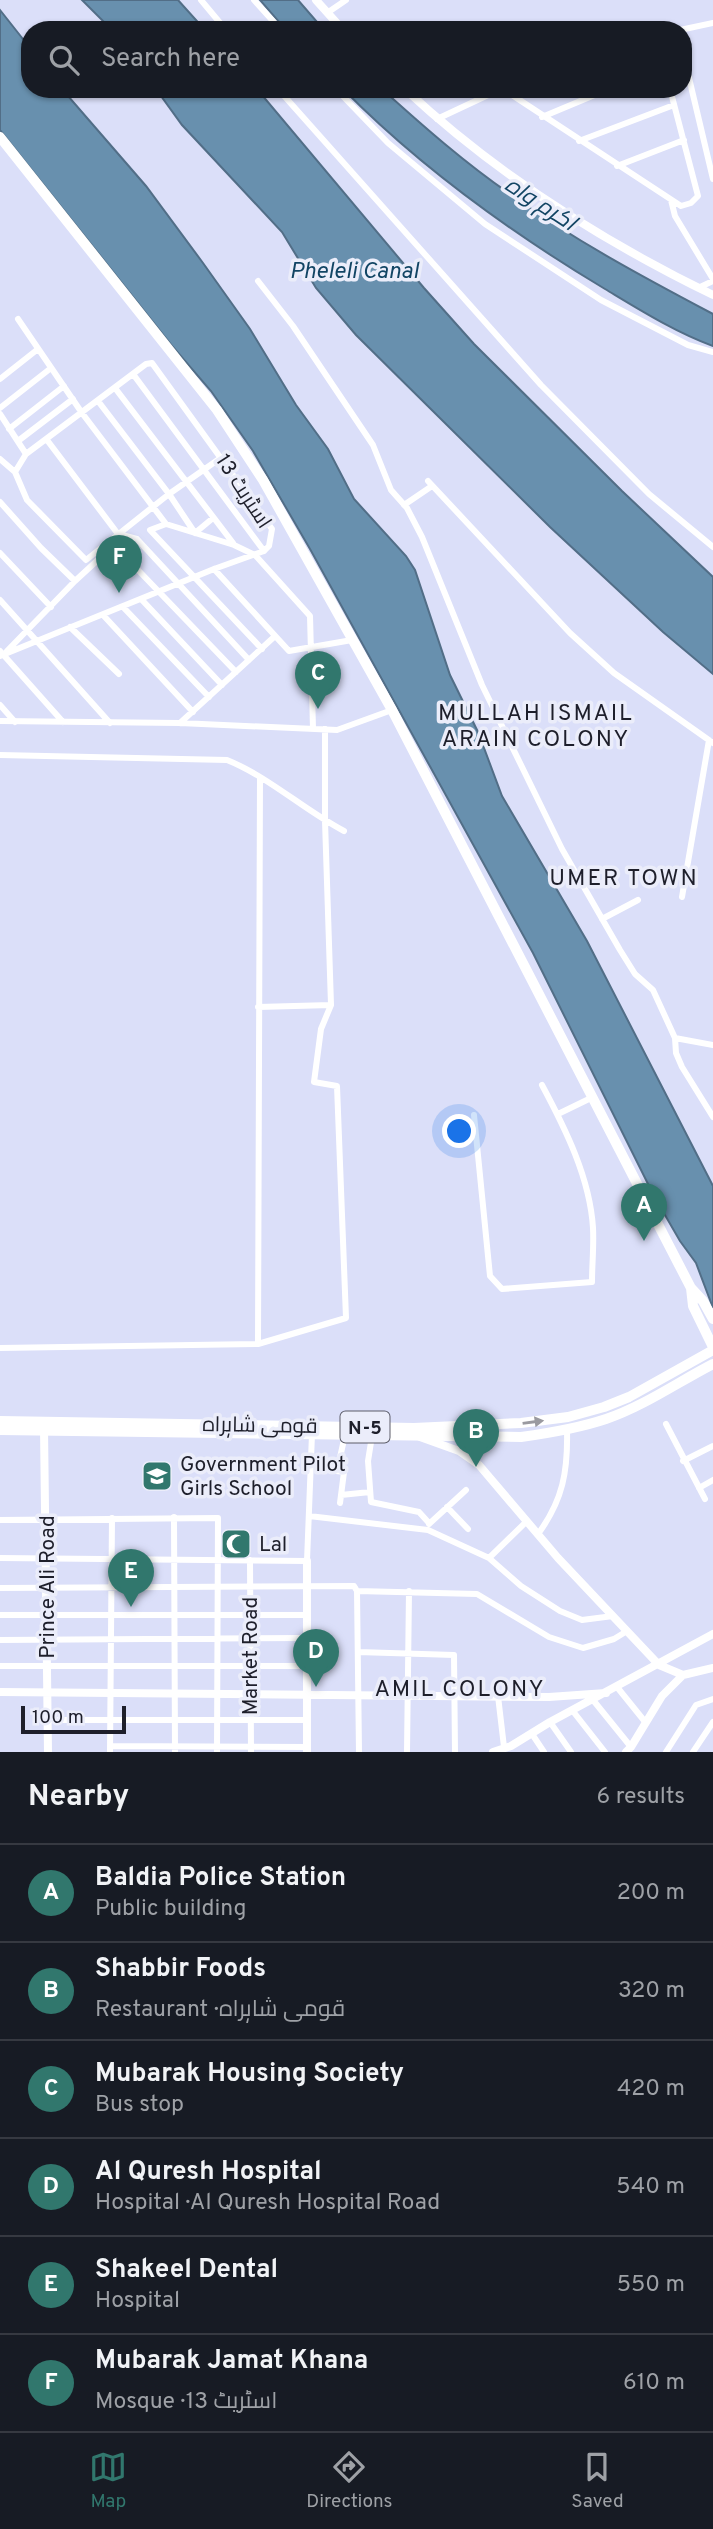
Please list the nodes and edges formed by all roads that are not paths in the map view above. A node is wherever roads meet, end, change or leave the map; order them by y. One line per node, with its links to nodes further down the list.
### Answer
1 (201, 0): 6 (street)
2 (254, 0): 7 (street)
3 (346, 0): 5 (street)
4 (321, 1): 5 (street)
5 (327, 13): 8 (street)
6 (218, 21)
7 (273, 21)
8 (335, 21)
9 (713, 23): 10 (street)
10 (692, 27)
11 (692, 94): 26 (street)
12 (286, 98): 66 (street)
13 (345, 98): 34 (street)
14 (415, 98): 21 (street)
15 (483, 98): 21 (street)
16 (515, 98): 20 (street)
17 (587, 98): 20 (street)
18 (672, 98): 19 (street)
19 (674, 105): 22 (street); 23 (street)
20 (542, 117): 23 (street)
21 (438, 120): 30 (street)
22 (684, 140): 25 (street); 27 (street)
23 (579, 141): 25 (street)
24 (2, 143): 83 (main road)
25 (617, 166): 27 (street)
26 (713, 179)
27 (671, 200): 28 (street)
28 (713, 280): 30 (street)
29 (258, 281): 56 (street)
30 (698, 288): 31 (street)
31 (713, 295)
32 (18, 318): 33 (street)
33 (38, 349): 35 (street); 37 (street)
34 (713, 352)
35 (51, 368): 38 (street); 42 (street)
36 (133, 373): 39 (street); 49 (street, اسٹریٹ 13); 51 (street)
37 (0, 379)
38 (64, 386): 40 (street); 45 (street)
39 (115, 388): 41 (street); 53 (street)
40 (73, 399): 43 (street); 47 (street)
41 (98, 401): 43 (street); 54 (street)
42 (0, 408)
43 (82, 413): 46 (street); 57 (street)
44 (0, 414): 45 (street)
45 (9, 429): 47 (street)
46 (47, 440): 48 (street); 62 (street)
47 (18, 441): 48 (street)
48 (26, 454): 52 (street)
49 (222, 457): 51 (street); 67 (street, اسٹریٹ 13)
50 (0, 459): 52 (street)
51 (203, 469): 53 (street); 67 (street)
52 (15, 472): 62 (street)
53 (185, 482): 54 (street); 58 (street)
54 (169, 494): 57 (street); 61 (street)
55 (0, 502): 72 (street)
56 (404, 505): 103 (street); 110 (street)
57 (153, 506): 59 (street); 62 (street)
58 (213, 518): 61 (street); 65 (street)
59 (166, 524): 60 (street); 61 (street)
60 (150, 530): 63 (street); 71 (street)
61 (195, 533): 65 (street)
62 (118, 534): 63 (street); 64 (street)
63 (137, 538): 73 (street)
64 (114, 545): 72 (street); 74 (street)
65 (234, 545): 69 (street)
66 (713, 547)
67 (264, 551): 69 (street, اسٹریٹ 13)
68 (0, 553): 77 (street)
69 (255, 555): 70 (street, اسٹریٹ 13); 85 (street)
70 (214, 569): 71 (street, اسٹریٹ 13); 82 (street)
71 (196, 577): 73 (street, اسٹریٹ 13); 86 (street)
72 (75, 581): 77 (street)
73 (178, 585): 74 (street, اسٹریٹ 13); 88 (street)
74 (160, 593): 76 (street, اسٹریٹ 13); 89 (street)
75 (0, 600): 81 (street)
76 (142, 600): 78 (street, اسٹریٹ 13); 91 (street)
77 (51, 607): 81 (street)
78 (123, 607): 79 (street, اسٹریٹ 13); 92 (street)
79 (103, 615): 80 (street, اسٹریٹ 13); 95 (street)
80 (69, 627): 84 (street, اسٹریٹ 13); 90 (street)
81 (29, 630): 84 (street); 87 (street)
82 (274, 637): 85 (street); 86 (street)
83 (352, 639): 85 (street); 94 (main road)
84 (38, 640): 87 (street, اسٹریٹ 13); 99 (street)
85 (311, 648): 101 (street)
86 (262, 649): 88 (street)
87 (1, 654): 98 (street)
88 (249, 660): 89 (street)
89 (236, 672): 91 (street)
90 (119, 674)
91 (222, 685): 92 (street)
92 (209, 697): 95 (street)
93 (0, 705): 97 (street)
94 (391, 710): 102 (street); 116 (main road)
95 (192, 712): 100 (street)
96 (0, 721): 97 (street)
97 (15, 722): 98 (street)
98 (63, 722): 99 (street)
99 (110, 723): 100 (street)
100 (180, 723): 101 (street)
101 (313, 729): 102 (street)
102 (325, 729): 106 (street)
103 (711, 742): 108 (street)
104 (0, 755): 105 (street)
105 (260, 778): 106 (street); 112 (street)
106 (325, 821): 107 (street); 111 (street)
107 (344, 831)
108 (682, 897)
109 (638, 900): 110 (street)
110 (602, 919): 113 (street)
111 (331, 1005): 112 (street); 122 (street)
112 (258, 1007): 122 (street)
113 (675, 1038): 114 (street); 119 (street)
114 (713, 1045)
115 (542, 1085): 117 (street)
116 (591, 1098): 117 (street); 120 (main road)
117 (558, 1114): 118 (street)
118 (474, 1115)
119 (713, 1117)
120 (691, 1288): 121 (main road); 124 (main road)
121 (713, 1319)
122 (258, 1344): 123 (street)
123 (0, 1348)
124 (713, 1348): 126 (main road, قومی شاہراہ / N-5)
125 (713, 1364): 126 (main road, قومی شاہراہ / N-5)
126 (632, 1402): 129 (main road, قومی شاہراہ / N-5, one-way to 126); 131 (main road, قومی شاہراہ / N-5)
127 (0, 1421): 129 (main road, قومی شاہراہ / N-5)
128 (666, 1424): 137 (street)
129 (44, 1426): 130 (main road, قومی شاہراہ / N-5); 132 (main road, قومی شاہراہ / N-5); 150 (street, Prince Ali Road)
130 (0, 1430)
131 (567, 1430): 135 (main road, قومی شاہراہ / N-5); 154 (street)
132 (312, 1434): 133 (main road, قومی شاہراہ / N-5); 138 (street)
133 (345, 1435): 134 (main road, قومی شاہراہ / N-5); 139 (street)
134 (372, 1436): 135 (main road, قومی شاہراہ / N-5); 143 (street)
135 (419, 1437): 151 (street)
136 (713, 1447): 137 (street)
137 (683, 1461): 141 (street)
138 (311, 1462): 139 (street); 146 (street)
139 (337, 1471): 143 (street)
140 (713, 1480): 141 (street)
141 (699, 1488): 144 (street)
142 (466, 1490): 145 (street)
143 (370, 1492): 152 (street)
144 (705, 1499)
145 (447, 1507): 152 (street); 153 (street)
146 (309, 1516): 152 (street); 162 (street)
147 (173, 1517): 148 (street); 159 (street); 160 (street)
148 (112, 1518): 150 (street); 158 (street)
149 (0, 1520): 150 (street)
150 (47, 1520): 156 (street, Prince Ali Road)
151 (527, 1521): 154 (street); 157 (street)
152 (429, 1526): 157 (street)
153 (468, 1529)
154 (538, 1534): 179 (street)
155 (0, 1558): 156 (street)
156 (47, 1558): 158 (street); 168 (street, Prince Ali Road)
157 (489, 1558): 179 (street)
158 (111, 1559): 159 (street); 169 (street)
159 (174, 1560): 160 (street); 163 (street)
160 (217, 1560): 161 (street); 164 (street)
161 (250, 1560): 162 (street); 165 (street, Market Road)
162 (307, 1561): 166 (street)
163 (174, 1587): 164 (street); 169 (street); 175 (street)
164 (217, 1587): 165 (street); 176 (street)
165 (250, 1587): 166 (street); 177 (street, Market Road)
166 (307, 1587): 170 (street); 178 (street)
167 (0, 1588): 168 (street)
168 (47, 1588): 169 (street); 173 (street, Prince Ali Road)
169 (111, 1588): 174 (street)
170 (357, 1591): 171 (street); 189 (street)
171 (409, 1591): 180 (street); 190 (street)
172 (0, 1615): 173 (street)
173 (47, 1615): 174 (street); 188 (street, Prince Ali Road)
174 (111, 1615): 175 (street); 182 (street)
175 (174, 1615): 176 (street); 183 (street)
176 (217, 1615): 177 (street); 184 (street)
177 (250, 1615): 178 (street); 185 (street, Market Road)
178 (307, 1615): 186 (street)
179 (613, 1616): 180 (street)
180 (627, 1631): 191 (street)
181 (713, 1634): 191 (street)
182 (111, 1639): 183 (street); 188 (street); 194 (street)
183 (174, 1639): 184 (street); 195 (street)
184 (217, 1639): 185 (street); 196 (street)
185 (250, 1639): 186 (street); 197 (street, Market Road)
186 (307, 1639): 198 (street)
187 (0, 1640): 188 (street)
188 (47, 1640): 193 (street, Prince Ali Road)
189 (358, 1652): 190 (street); 210 (street)
190 (408, 1654): 211 (street); 212 (street)
191 (659, 1665): 200 (street); 201 (street)
192 (0, 1666): 193 (street)
193 (48, 1666): 194 (street); 203 (street, Prince Ali Road)
194 (111, 1666): 195 (street); 204 (street)
195 (174, 1666): 196 (street); 205 (street)
196 (217, 1666): 197 (street); 207 (street)
197 (251, 1666): 198 (street); 208 (street, Market Road)
198 (307, 1666): 209 (street)
199 (713, 1668): 200 (street)
200 (683, 1675): 225 (street)
201 (617, 1687): 206 (street); 225 (street)
202 (0, 1692): 203 (street)
203 (48, 1692): 204 (street); 217 (street, Prince Ali Road)
204 (111, 1693): 205 (street); 218 (street)
205 (175, 1693): 207 (street); 219 (street)
206 (606, 1693): 213 (street); 215 (street)
207 (217, 1694): 208 (street); 220 (street)
208 (251, 1694): 209 (street); 221 (street, Market Road)
209 (307, 1695): 210 (street); 222 (street)
210 (359, 1695): 211 (street); 235 (street)
211 (407, 1696): 212 (street); 236 (street)
212 (455, 1696): 213 (street); 237 (street)
213 (498, 1696): 227 (street)
214 (713, 1699): 242 (street)
215 (593, 1700): 216 (street); 233 (street)
216 (572, 1710): 223 (street); 241 (street)
217 (48, 1720): 218 (street); 234 (street, Prince Ali Road)
218 (110, 1720): 219 (street); 228 (street)
219 (175, 1720): 220 (street); 229 (street)
220 (217, 1720): 221 (street); 230 (street)
221 (251, 1720): 222 (street); 231 (street, Market Road)
222 (307, 1720): 232 (street)
223 (550, 1722): 226 (street); 240 (street)
224 (713, 1722): 243 (street)
225 (646, 1723): 233 (street)
226 (532, 1734): 227 (street); 239 (street)
227 (510, 1748): 238 (street)
228 (110, 1749): 229 (street)
229 (175, 1749): 230 (street)
230 (217, 1749): 231 (street)
231 (251, 1749): 232 (street)
232 (307, 1749)
233 (629, 1750)
234 (48, 1752)
235 (359, 1752)
236 (407, 1752)
237 (455, 1752)
238 (493, 1752)
239 (544, 1752)
240 (571, 1752)
241 (605, 1752)
242 (666, 1752)
243 (693, 1752)

